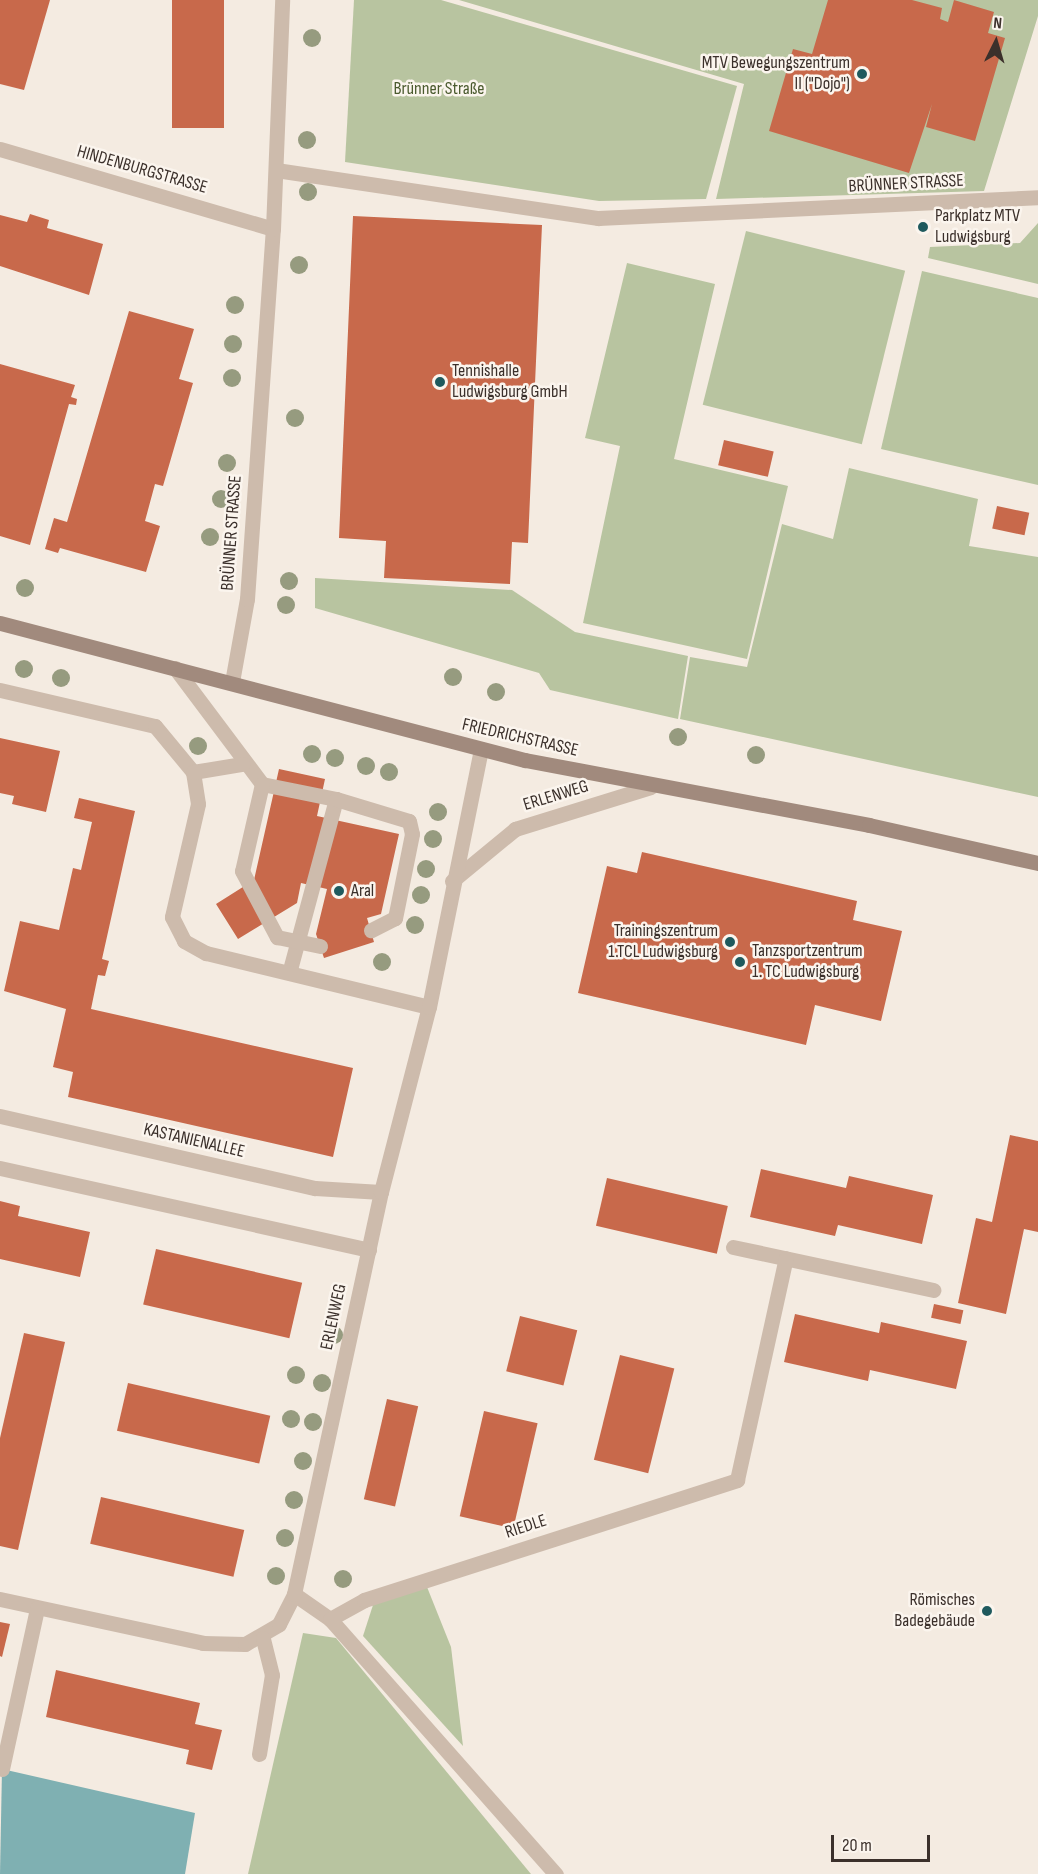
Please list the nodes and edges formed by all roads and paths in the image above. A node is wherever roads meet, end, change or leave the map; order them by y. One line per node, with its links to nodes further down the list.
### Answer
1 (282, 0): 3 (street, BRÜNNER STRASSE)
2 (0, 149): 5 (street, HINDENBURGSTRASSE)
3 (276, 170): 4 (street, BRÜNNER STRASSE); 5 (street, BRÜNNER STRASSE)
4 (1038, 197)
5 (273, 230): 8 (street, BRÜNNER STRASSE)
6 (0, 623): 7 (main road, FRIEDRICHSTRASSE)
7 (175, 668): 8 (main road, FRIEDRICHSTRASSE); 11 (street)
8 (232, 682): 10 (main road, FRIEDRICHSTRASSE)
9 (0, 690): 12 (street)
10 (481, 749): 14 (main road, FRIEDRICHSTRASSE); 17 (street, ERLENWEG)
11 (242, 764): 12 (street); 13 (street)
12 (194, 772): 21 (street)
13 (262, 784): 15 (street); 19 (street)
14 (651, 787): 16 (main road, FRIEDRICHSTRASSE); 17 (street, ERLENWEG)
15 (336, 799): 18 (street); 19 (street)
16 (1038, 863)
17 (452, 881): 22 (street, ERLENWEG)
18 (370, 930)
19 (298, 945): 20 (street); 21 (street)
20 (320, 946)
21 (290, 970): 22 (street)
22 (429, 1007): 25 (street, ERLENWEG)
23 (0, 1116): 25 (street, KASTANIENALLEE)
24 (0, 1168): 27 (street)
25 (381, 1192): 27 (street, ERLENWEG)
26 (733, 1247): 28 (street)
27 (369, 1250): 30 (street, ERLENWEG)
28 (786, 1258): 29 (street); 33 (street, RIEDLE)
29 (933, 1290)
30 (294, 1594): 33 (street); 34 (street, ERLENWEG)
31 (0, 1599): 32 (street)
32 (38, 1608): 34 (street); 36 (street)
33 (330, 1619): 37 (street)
34 (263, 1638): 35 (street)
35 (259, 1754)
36 (2, 1769)
37 (556, 1874)

